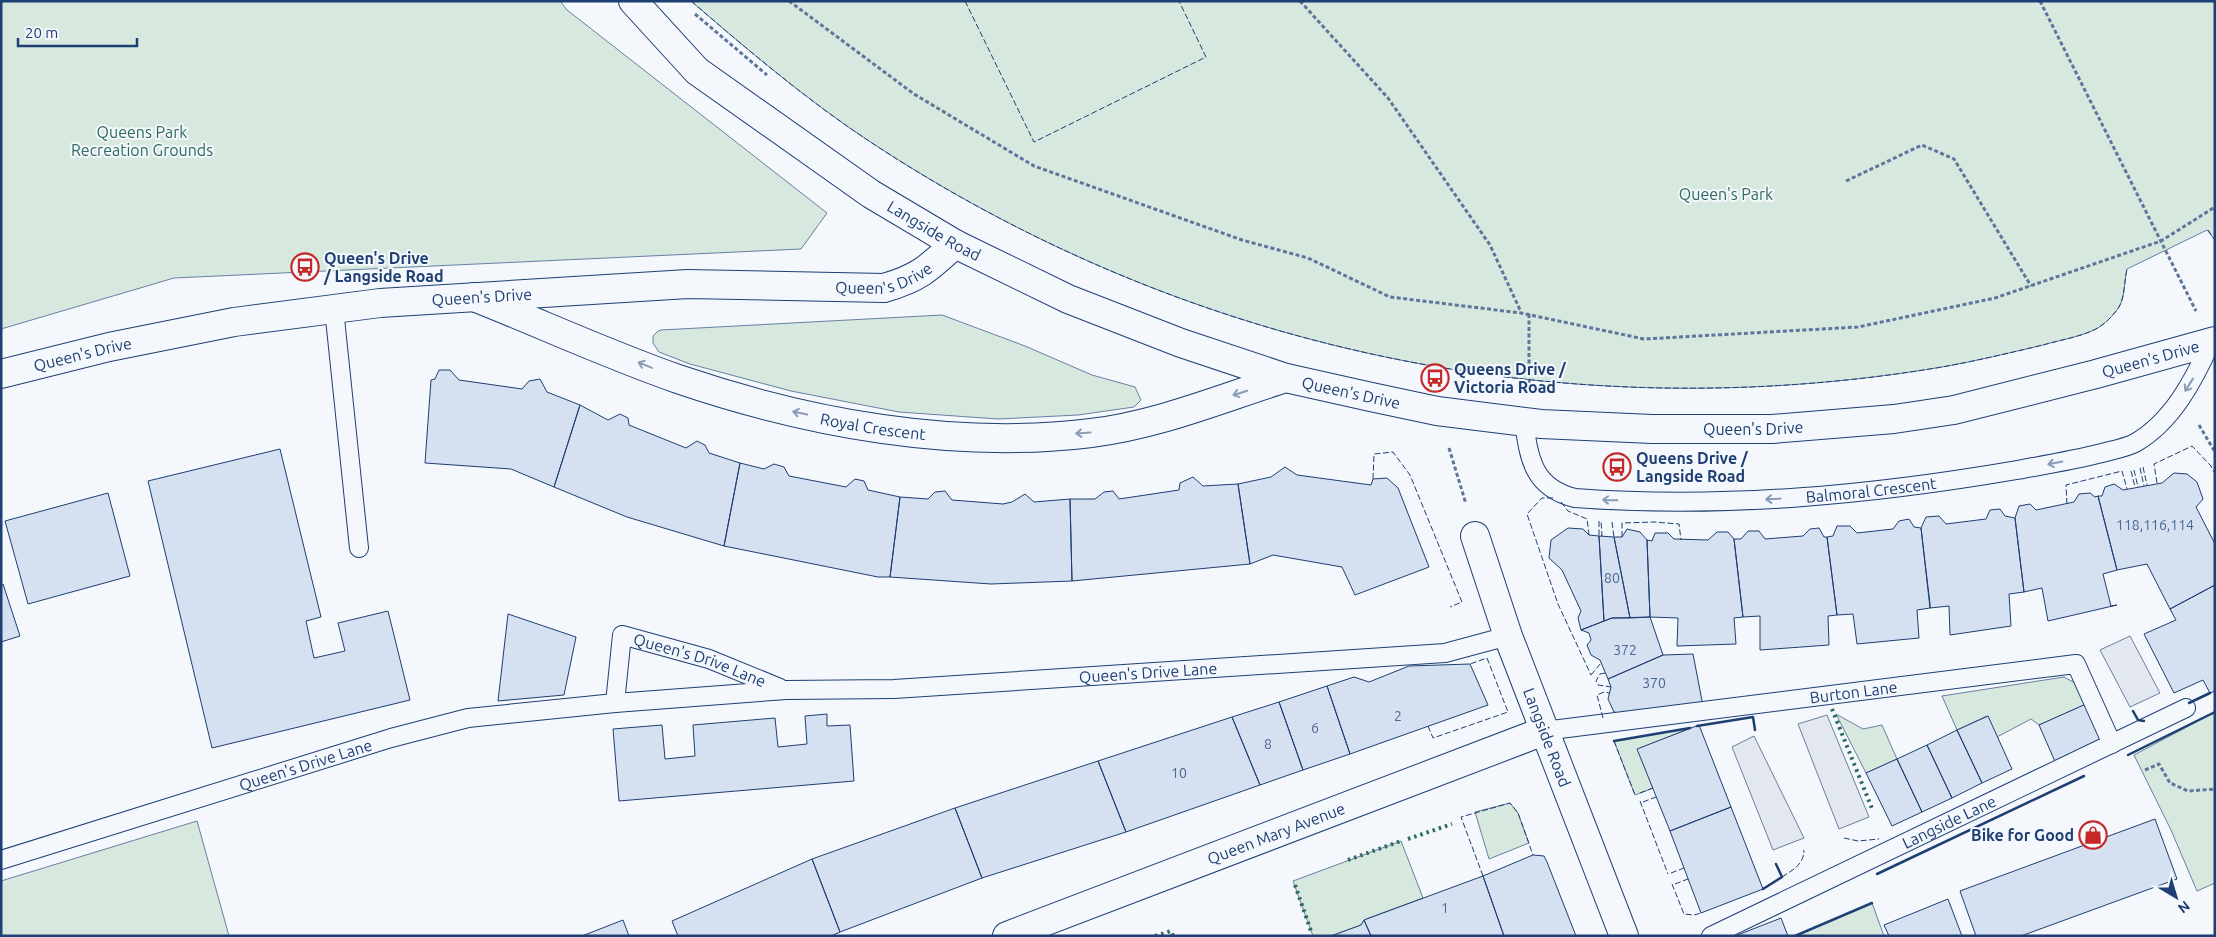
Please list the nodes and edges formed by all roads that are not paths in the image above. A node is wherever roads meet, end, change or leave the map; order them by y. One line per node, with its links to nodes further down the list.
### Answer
1 (633, 1): 2 (street, Langside Road)
2 (955, 244): 3 (street, Queen's Drive); 7 (street, Langside Road)
3 (474, 297): 4 (street, Queen's Drive); 7 (street, Royal Crescent, one-way to 3)
4 (334, 309): 6 (street, Queen's Drive); 10 (lane)
5 (2213, 344): 8 (street, Queen's Drive); 8 (lane, Balmoral Crescent, one-way to 8)
6 (1, 374)
7 (1286, 378): 8 (street, Queen's Drive)
8 (1527, 410)
9 (1475, 536): 11 (street, Langside Road)
10 (359, 548)
11 (1508, 636): 12 (lane, Queen's Drive Lane); 15 (street, Langside Road)
12 (786, 690): 13 (lane, Queen's Drive Lane); 13 (lane, Queen's Drive Lane)
13 (615, 703): 17 (lane, Queen's Drive Lane)
14 (2186, 708): 16 (lane, Langside Lane)
15 (1544, 731): 16 (lane, Burton Lane); 18 (street, Queen Mary Avenue); 19 (street, Langside Road)
16 (2112, 744): 20 (lane, Langside Lane)
17 (1, 860)
18 (1007, 936)
19 (1624, 936)
20 (1710, 936)

